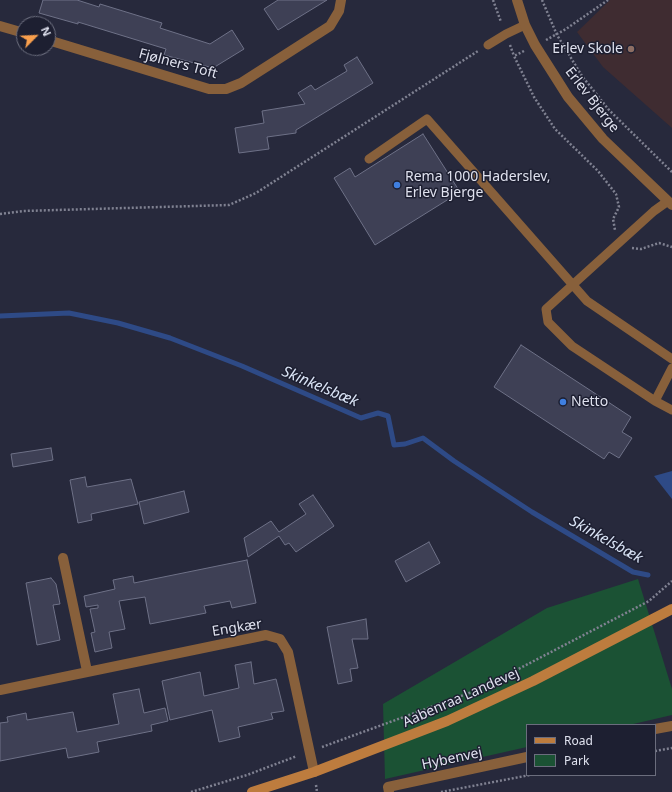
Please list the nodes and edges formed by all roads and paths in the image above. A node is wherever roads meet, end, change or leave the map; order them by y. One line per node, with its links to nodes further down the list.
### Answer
1 (341, 0): 9 (street, Fjølners Toft)
2 (517, 0): 5 (street, Erlev Bjerge)
3 (542, 0): 8 (path)
4 (608, 0): 8 (path)
5 (525, 25): 10 (lane); 11 (street, Erlev Bjerge)
6 (0, 26): 7 (street)
7 (16, 31)
8 (556, 35): 11 (path); 13 (path)
9 (56, 42)
10 (488, 45): 15 (path)
11 (535, 45): 14 (street, Erlev Bjerge); 16 (path)
12 (369, 159): 18 (lane)
13 (672, 172)
14 (670, 203): 16 (lane, Erlev Bjerge)
15 (0, 214)
16 (623, 240): 17 (path); 18 (lane, Erlev Bjerge)
17 (672, 246)
18 (572, 284): 19 (lane); 21 (lane, Erlev Bjerge)
19 (672, 359)
20 (672, 368): 21 (lane)
21 (655, 401): 22 (lane)
22 (672, 410)
23 (63, 558): 26 (street)
24 (672, 581): 31 (path)
25 (672, 609): 34 (main road, Aabenraa Landevej)
26 (87, 671): 27 (street, Engkær); 31 (street, Engkær)
27 (0, 690)
28 (672, 726): 29 (street)
29 (656, 729)
30 (672, 748): 32 (path)
31 (310, 751): 34 (street, Engkær); 36 (path)
32 (656, 751)
33 (526, 757): 38 (street, Hybenvej)
34 (314, 772): 37 (main road, Aabenraa Landevej)
35 (526, 776): 39 (path)
36 (192, 792)
37 (252, 792)
38 (389, 792)
39 (441, 792)

